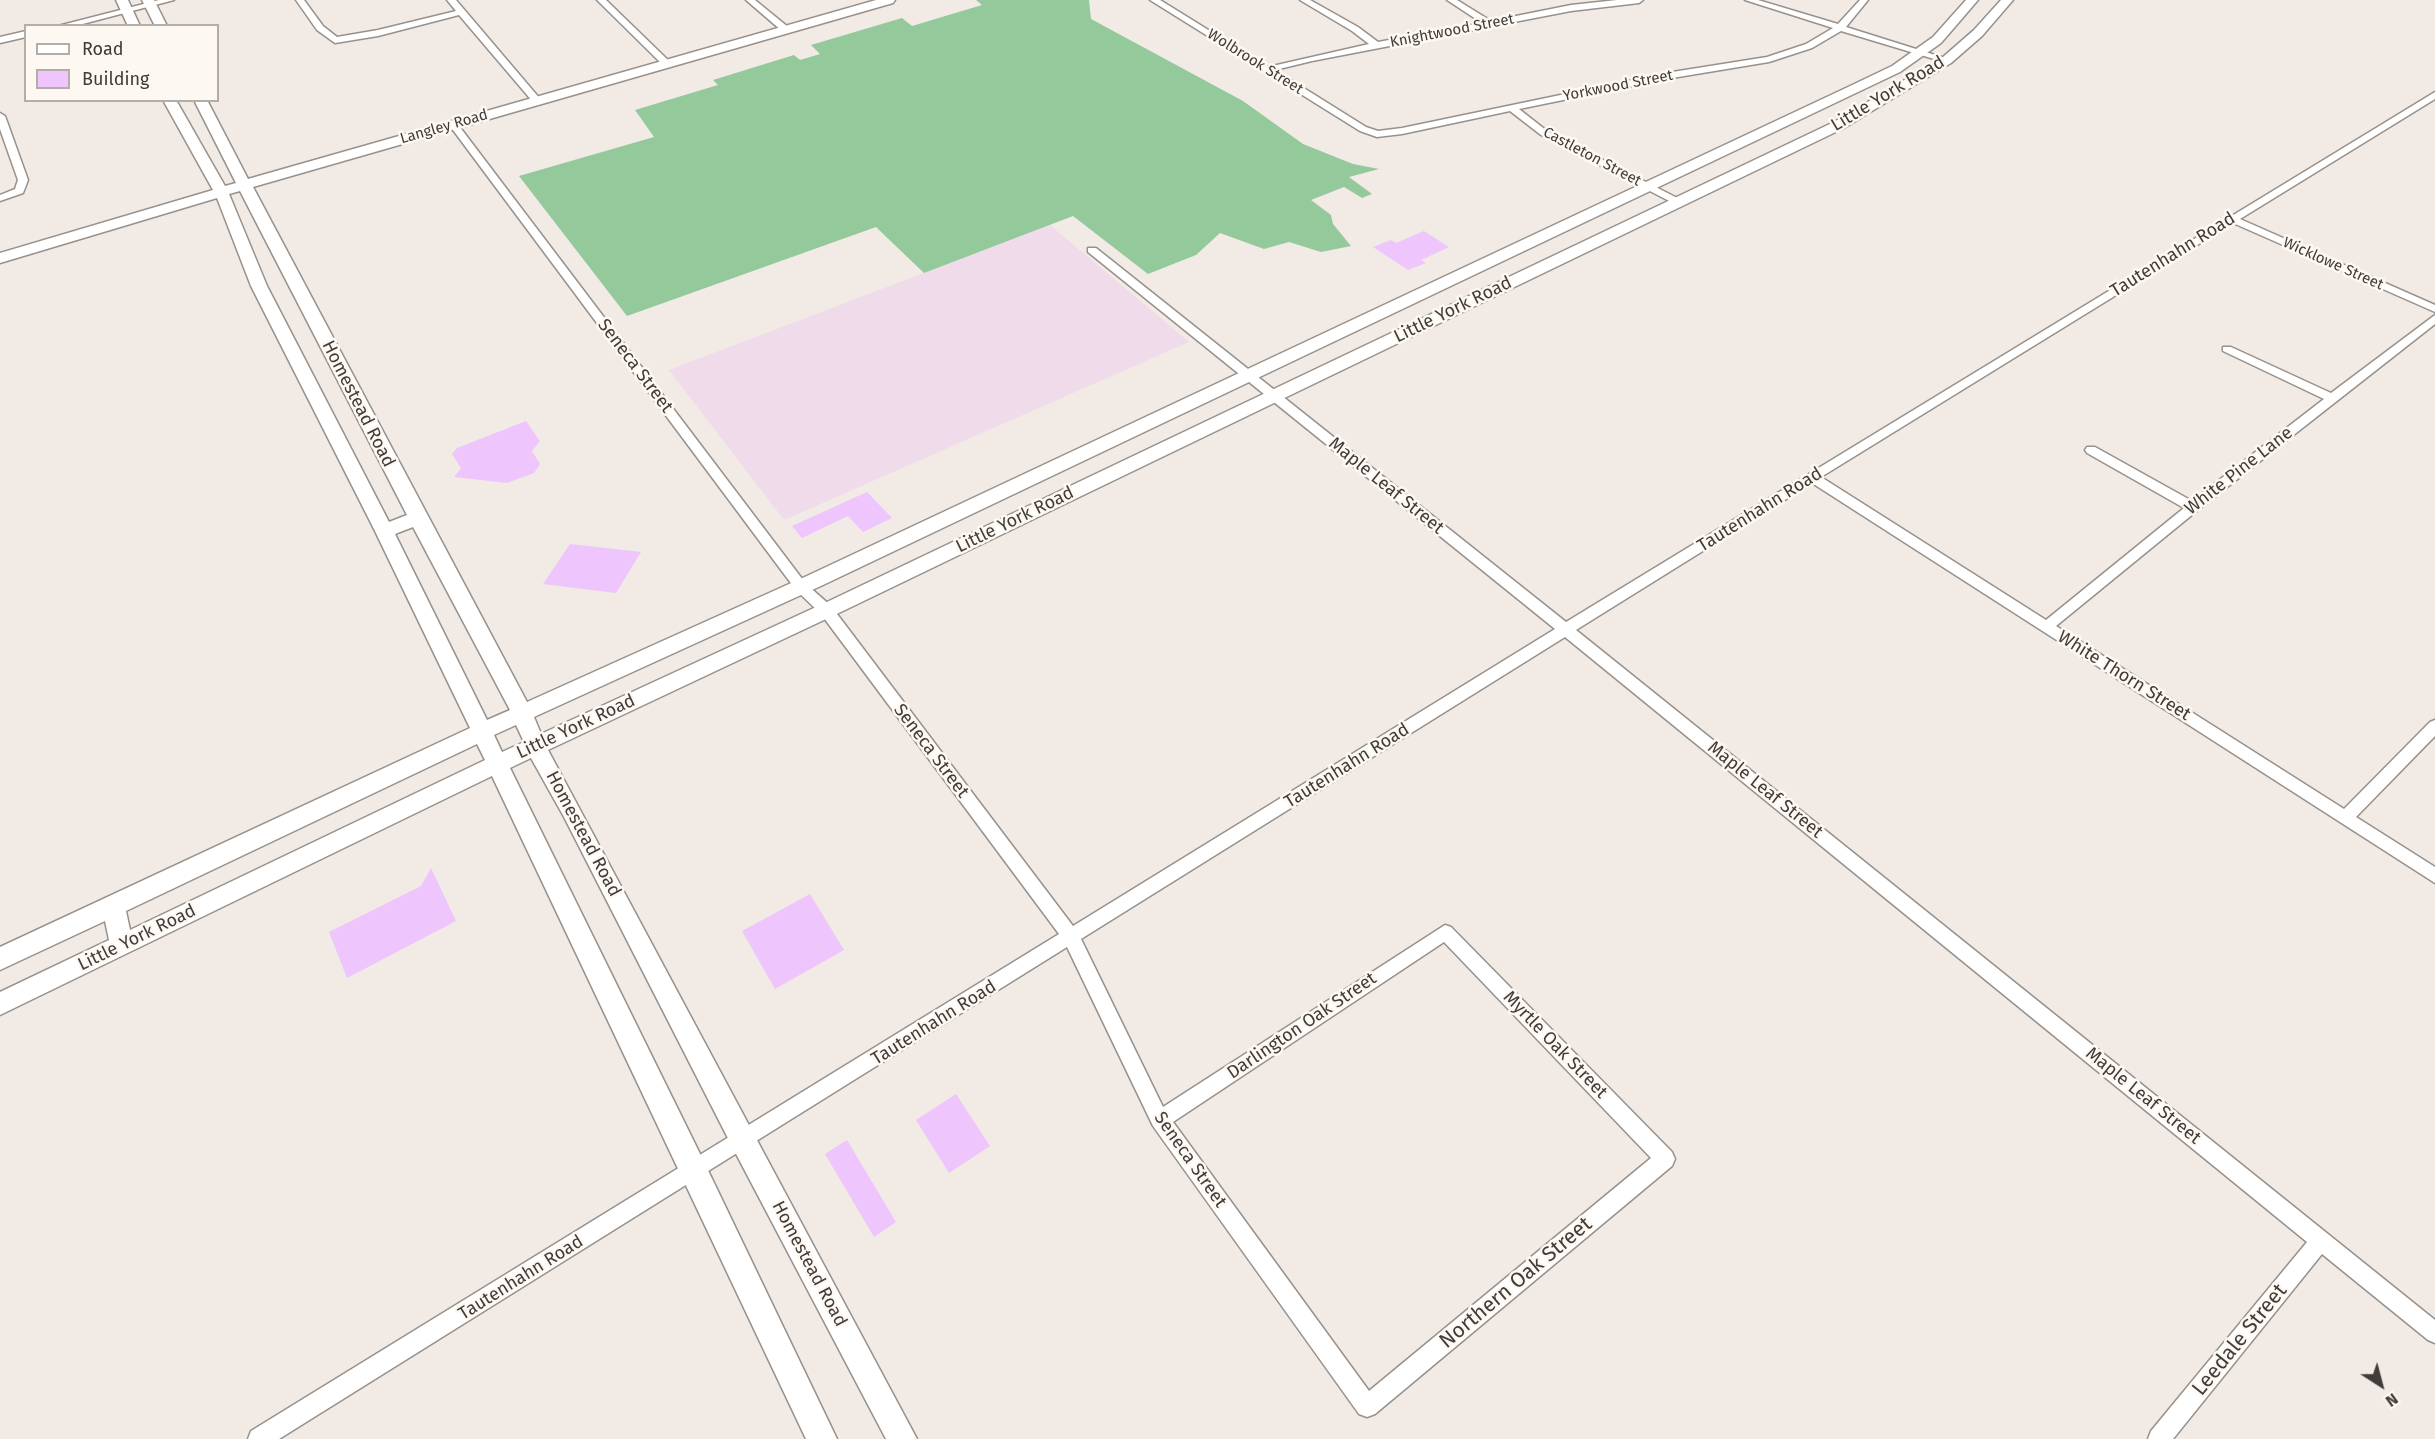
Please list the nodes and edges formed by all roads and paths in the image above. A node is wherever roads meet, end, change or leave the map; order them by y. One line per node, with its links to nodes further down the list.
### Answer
1 (170, 0): 15 (street)
2 (300, 0): 18 (street)
3 (451, 0): 18 (street)
4 (601, 0): 30 (street)
5 (750, 0): 24 (street)
6 (889, 0): 24 (main road, Langley Road)
7 (1154, 0): 31 (street, Wolbrook Street)
8 (1304, 0): 27 (street)
9 (1451, 0): 22 (street)
10 (1639, 0): 16 (street, Knightwood Street)
11 (1749, 0): 23 (street)
12 (1864, 0): 23 (street, Yorkwood Street)
13 (1972, 0): 28 (main road, Little York Road)
14 (2007, 0): 29 (main road, Little York Road)
15 (149, 2): 17 (street); 21 (main road)
16 (1596, 2): 22 (street, Knightwood Street)
17 (124, 5): 19 (street); 20 (main road)
18 (461, 12): 34 (street)
19 (68, 24)
20 (133, 24)
21 (160, 24)
22 (1490, 24): 27 (street, Knightwood Street)
23 (1839, 28): 28 (street); 37 (street, Yorkwood Street)
24 (785, 29): 30 (main road, Langley Road)
25 (24, 34): 26 (street)
26 (0, 40)
27 (1376, 45): 31 (street, Knightwood Street)
28 (1920, 53): 29 (street); 33 (main road, Little York Road)
29 (1947, 60): 38 (main road, Little York Road)
30 (667, 64): 34 (main road, Langley Road)
31 (1266, 70): 42 (street, Wolbrook Street)
32 (2435, 95): 51 (street, Tautenhahn Road)
33 (1841, 96): 38 (main road); 43 (main road, Little York Road)
34 (536, 100): 41 (main road, Langley Road)
35 (170, 102): 39 (main road, Homestead Road)
36 (202, 104): 39 (main road); 46 (main road, Homestead Road)
37 (1510, 108): 42 (street, Yorkwood Street); 47 (street, Castleton Street)
38 (1868, 108): 45 (main road, Little York Road)
39 (175, 114): 48 (main road, Homestead Road)
40 (0, 116): 44 (street)
41 (453, 124): 46 (main road, Langley Road); 70 (street, Seneca Street)
42 (1356, 124)
43 (1774, 128): 45 (main road); 47 (main road, Little York Road)
44 (3, 132): 49 (street)
45 (1803, 142): 50 (main road, Little York Road)
46 (243, 185): 48 (main road, Langley Road); 55 (main road, Homestead Road)
47 (1649, 187): 50 (street, Castleton Street); 54 (main road, Little York Road)
48 (221, 191): 53 (main road, Langley Road); 55 (main road, Homestead Road)
49 (0, 198)
50 (1677, 202): 56 (main road, Little York Road)
51 (2232, 219): 58 (street, Wicklowe Street); 66 (street, Tautenhahn Road)
52 (1092, 250): 62 (street, Maple Leaf Street)
53 (0, 258)
54 (1466, 274): 56 (main road); 57 (main road, Little York Road)
55 (275, 280): 68 (main road, Homestead Road); 69 (main road, Homestead Road)
56 (1493, 291): 59 (main road, Little York Road)
57 (1426, 293): 59 (main road); 62 (main road, Little York Road)
58 (2435, 309)
59 (1451, 311): 63 (main road, Little York Road)
60 (2435, 318): 64 (street, White Pine Lane)
61 (2227, 349): 64 (street)
62 (1251, 376): 63 (street, Maple Leaf Street); 70 (main road, Little York Road)
63 (1274, 396): 71 (main road, Little York Road); 73 (street, Maple Leaf Street)
64 (2332, 398): 67 (street, White Pine Lane)
65 (2091, 450): 67 (street)
66 (1812, 477): 72 (street, White Thorn Street); 73 (street, Tautenhahn Road)
67 (2193, 507): 72 (street, White Pine Lane)
68 (418, 518): 69 (main road); 74 (main road, Homestead Road)
69 (384, 531): 76 (main road, Homestead Road)
70 (801, 587): 71 (street, Seneca Street); 74 (main road, Little York Road)
71 (826, 610): 77 (main road, Little York Road); 83 (street, Seneca Street)
72 (2046, 627): 79 (street, White Thorn Street)
73 (1565, 631): 83 (street, Tautenhahn Road); 91 (street, Maple Leaf Street)
74 (522, 713): 76 (main road, Little York Road); 77 (main road, Homestead Road)
75 (2435, 726): 79 (street)
76 (482, 732): 78 (main road, Homestead Road); 81 (main road, Little York Road)
77 (536, 746): 78 (main road, Little York Road); 88 (main road, Homestead Road)
78 (497, 764): 84 (main road, Little York Road); 90 (main road, Homestead Road)
79 (2346, 817): 80 (street, White Thorn Street)
80 (2435, 876)
81 (113, 906): 84 (main road); 85 (main road, Little York Road)
82 (1445, 932): 87 (street, Darlington Oak Street); 89 (street, Myrtle Oak Street)
83 (1071, 937): 87 (street, Seneca Street); 88 (street, Tautenhahn Road)
84 (122, 945): 86 (main road, Little York Road)
85 (0, 959)
86 (0, 1004)
87 (1160, 1120): 93 (street, Seneca Street)
88 (743, 1141): 90 (street, Tautenhahn Road); 96 (main road, Homestead Road)
89 (1665, 1159): 93 (street, Northern Oak Street)
90 (695, 1171): 94 (street, Tautenhahn Road); 95 (main road, Homestead Road)
91 (2321, 1240): 92 (street, Maple Leaf Street); 97 (street, Leedale Street)
92 (2435, 1333)
93 (1367, 1406)
94 (259, 1439)
95 (822, 1439)
96 (902, 1439)
97 (2160, 1439)

